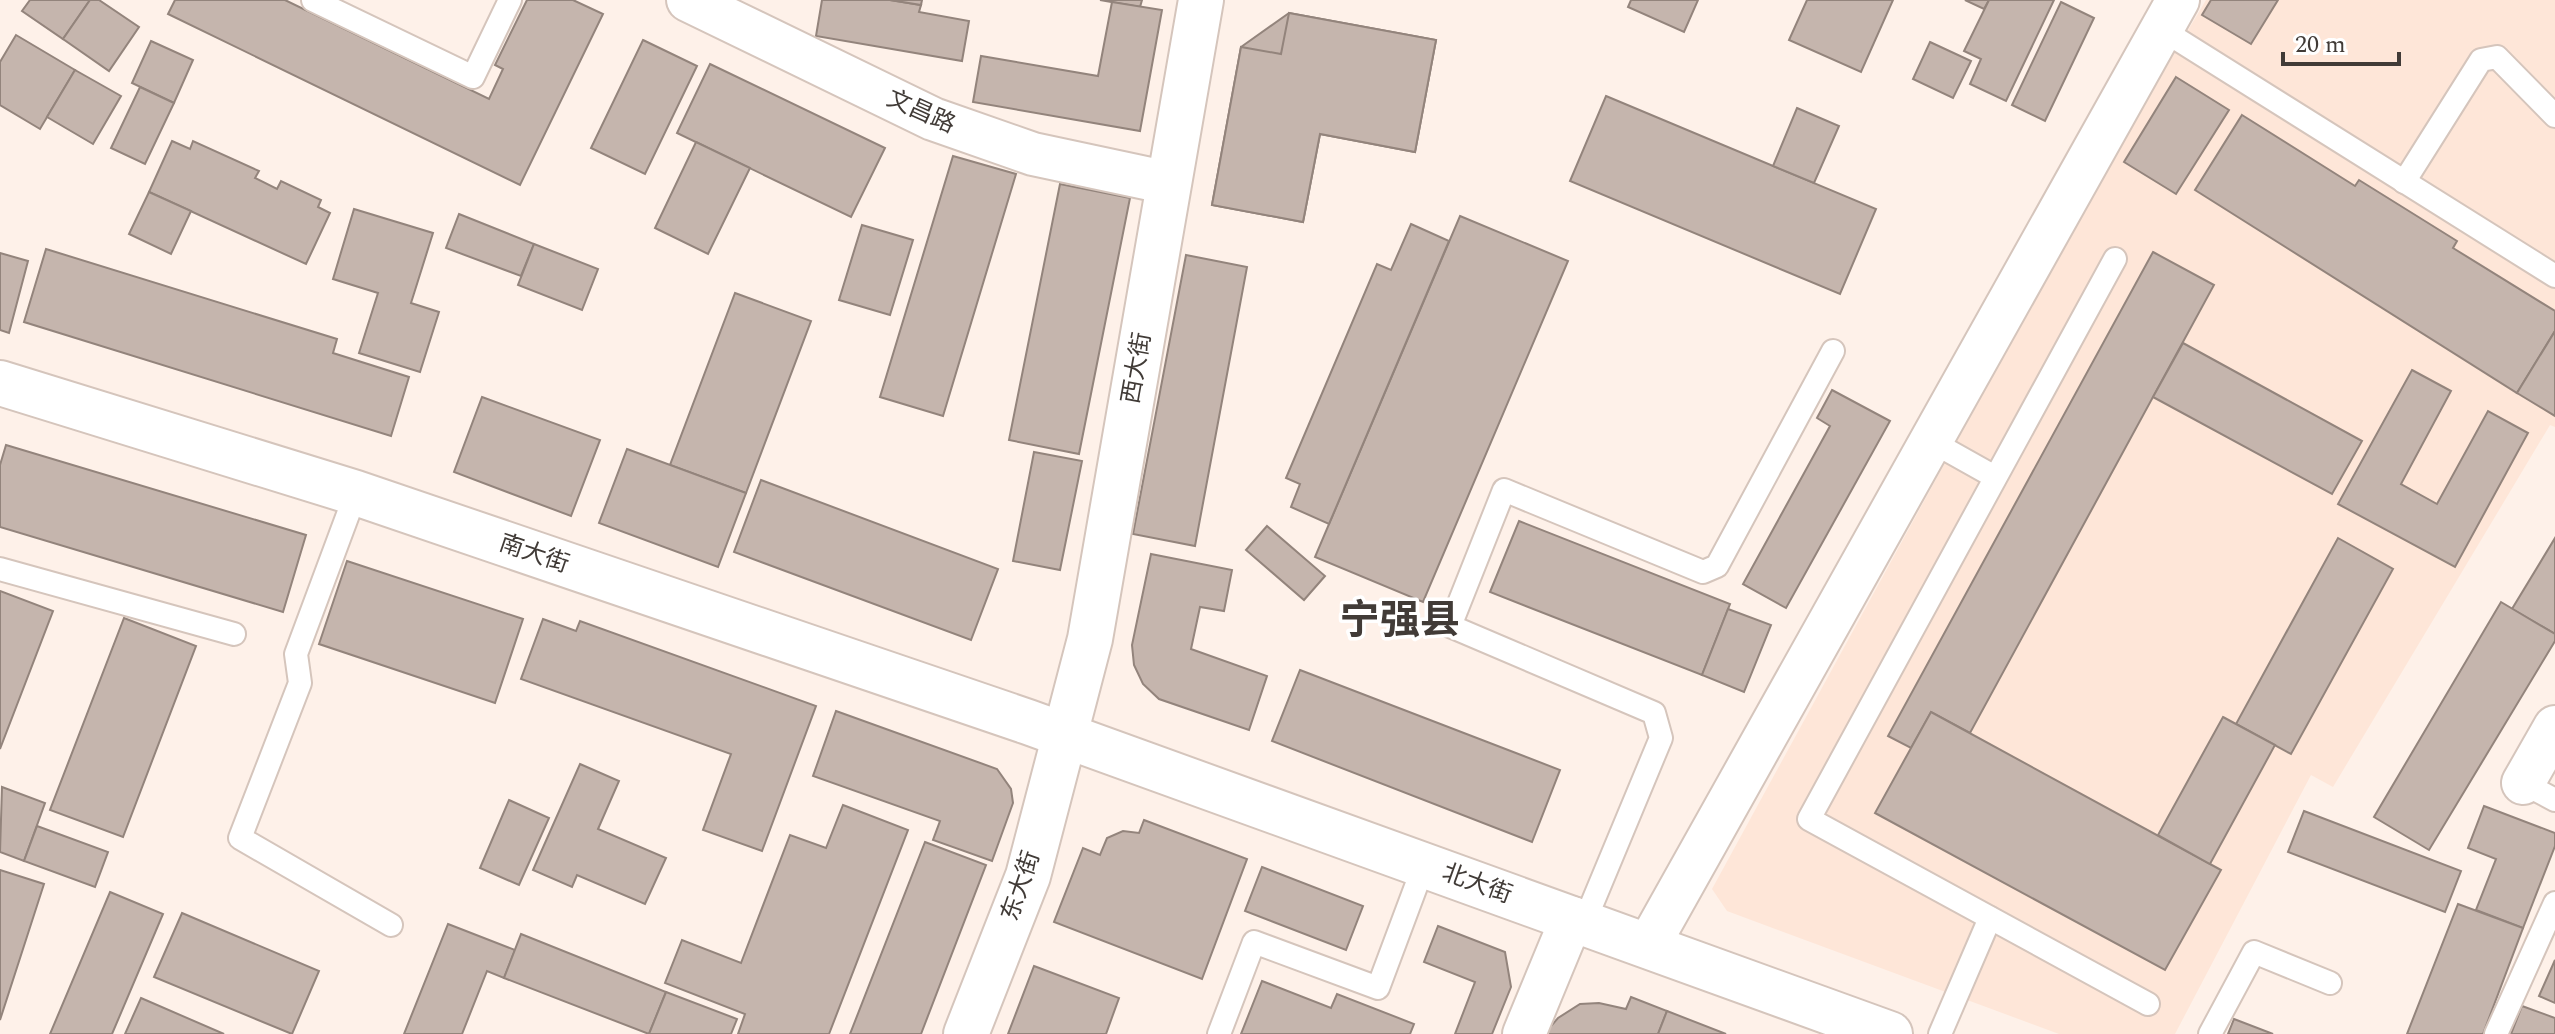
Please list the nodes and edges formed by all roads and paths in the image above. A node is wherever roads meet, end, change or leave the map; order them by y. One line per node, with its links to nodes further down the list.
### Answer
1 (313, 0): 2 (lane)
2 (510, 0)
3 (688, 0): 5 (street, 文昌路)
4 (1201, 0): 9 (street, 西大街)
5 (742, 12): 9 (street, 文昌路)
6 (2169, 15): 8 (lane); 14 (street)
7 (2555, 116): 8 (lane)
8 (2404, 182): 11 (lane)
9 (1169, 183): 20 (street, 西大街)
10 (2115, 259): 15 (lane)
11 (2555, 276)
12 (1833, 351): 25 (lane)
13 (1, 385): 16 (street, 南大街)
14 (1929, 440): 15 (lane); 27 (street)
15 (1995, 477): 24 (lane)
16 (356, 493): 20 (street, 南大街); 26 (lane)
17 (0, 569): 18 (lane)
18 (234, 634)
19 (2555, 727): 21 (street)
20 (1064, 735): 22 (street, 北大街); 30 (street, 东大街)
21 (2539, 791)
22 (1424, 865): 25 (street, 北大街); 31 (lane)
23 (2555, 903): 36 (lane)
24 (1990, 918): 29 (lane); 34 (lane)
25 (1578, 920): 27 (street, 北大街); 32 (street)
26 (391, 925)
27 (1648, 946): 33 (street, 北大街)
28 (2330, 983): 35 (lane)
29 (2148, 1004)
30 (966, 1034)
31 (1219, 1034)
32 (1524, 1034)
33 (1890, 1034)
34 (1940, 1034)
35 (2210, 1034)
36 (2496, 1034)

